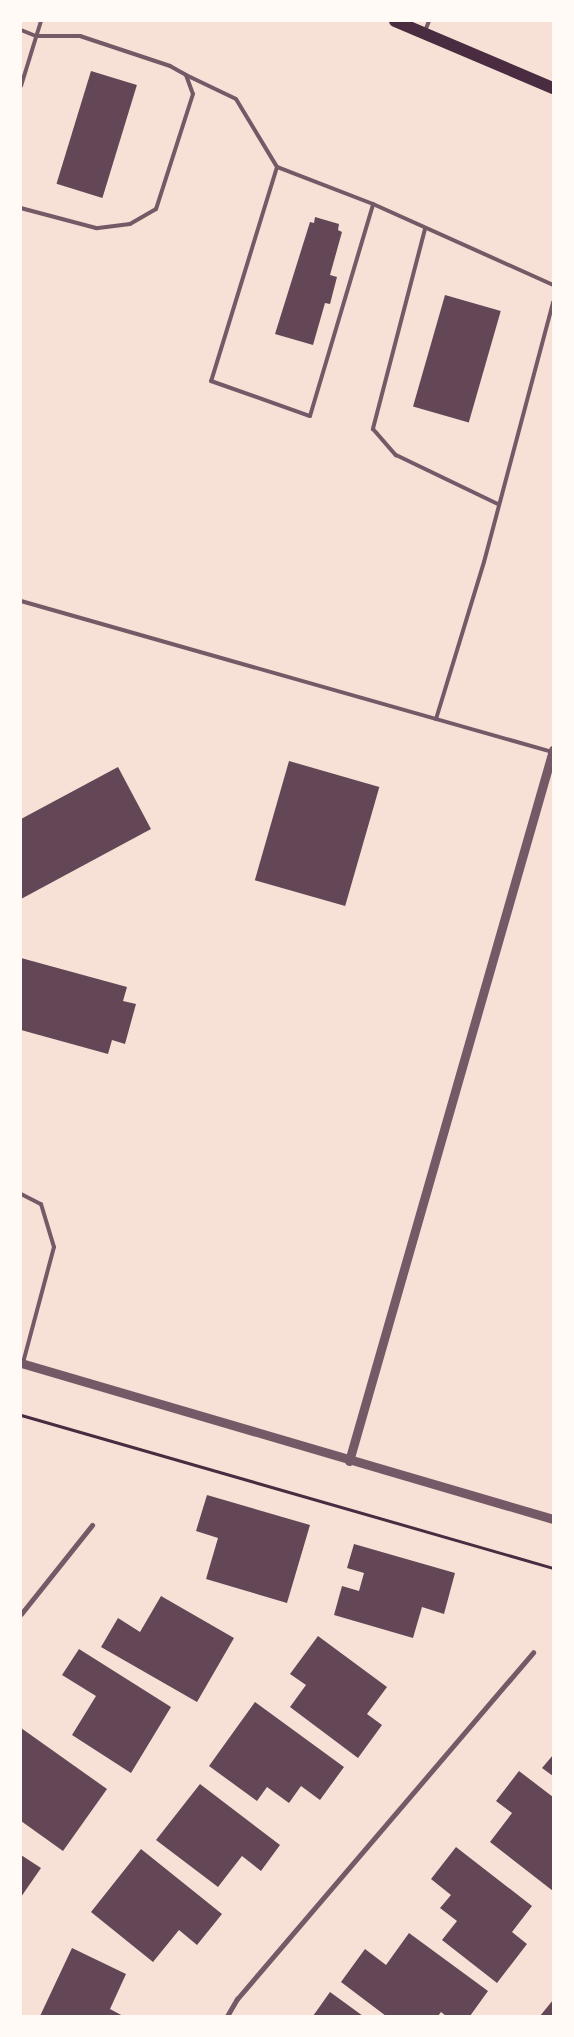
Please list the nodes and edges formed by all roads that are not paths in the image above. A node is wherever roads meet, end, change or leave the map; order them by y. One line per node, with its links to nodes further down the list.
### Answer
1 (41, 21): 6 (lane)
2 (395, 21): 5 (main road)
3 (430, 21): 5 (lane)
4 (21, 30): 6 (lane)
5 (424, 34): 9 (main road)
6 (36, 36): 7 (lane); 8 (lane)
7 (186, 75): 10 (lane); 12 (lane)
8 (21, 86)
9 (553, 88)
10 (277, 167): 11 (lane); 11 (lane)
11 (373, 204): 13 (lane)
12 (21, 208)
13 (425, 230): 14 (lane); 16 (lane)
14 (553, 285)
15 (553, 302): 16 (lane)
16 (498, 504): 18 (lane)
17 (21, 601): 18 (lane)
18 (436, 719): 19 (lane)
19 (552, 751): 22 (street)
20 (21, 1194): 21 (lane)
21 (22, 1364): 22 (street)
22 (349, 1461): 23 (street)
23 (553, 1518)
24 (92, 1524): 25 (street)
25 (21, 1614)
26 (533, 1652): 27 (street)
27 (227, 2016)

